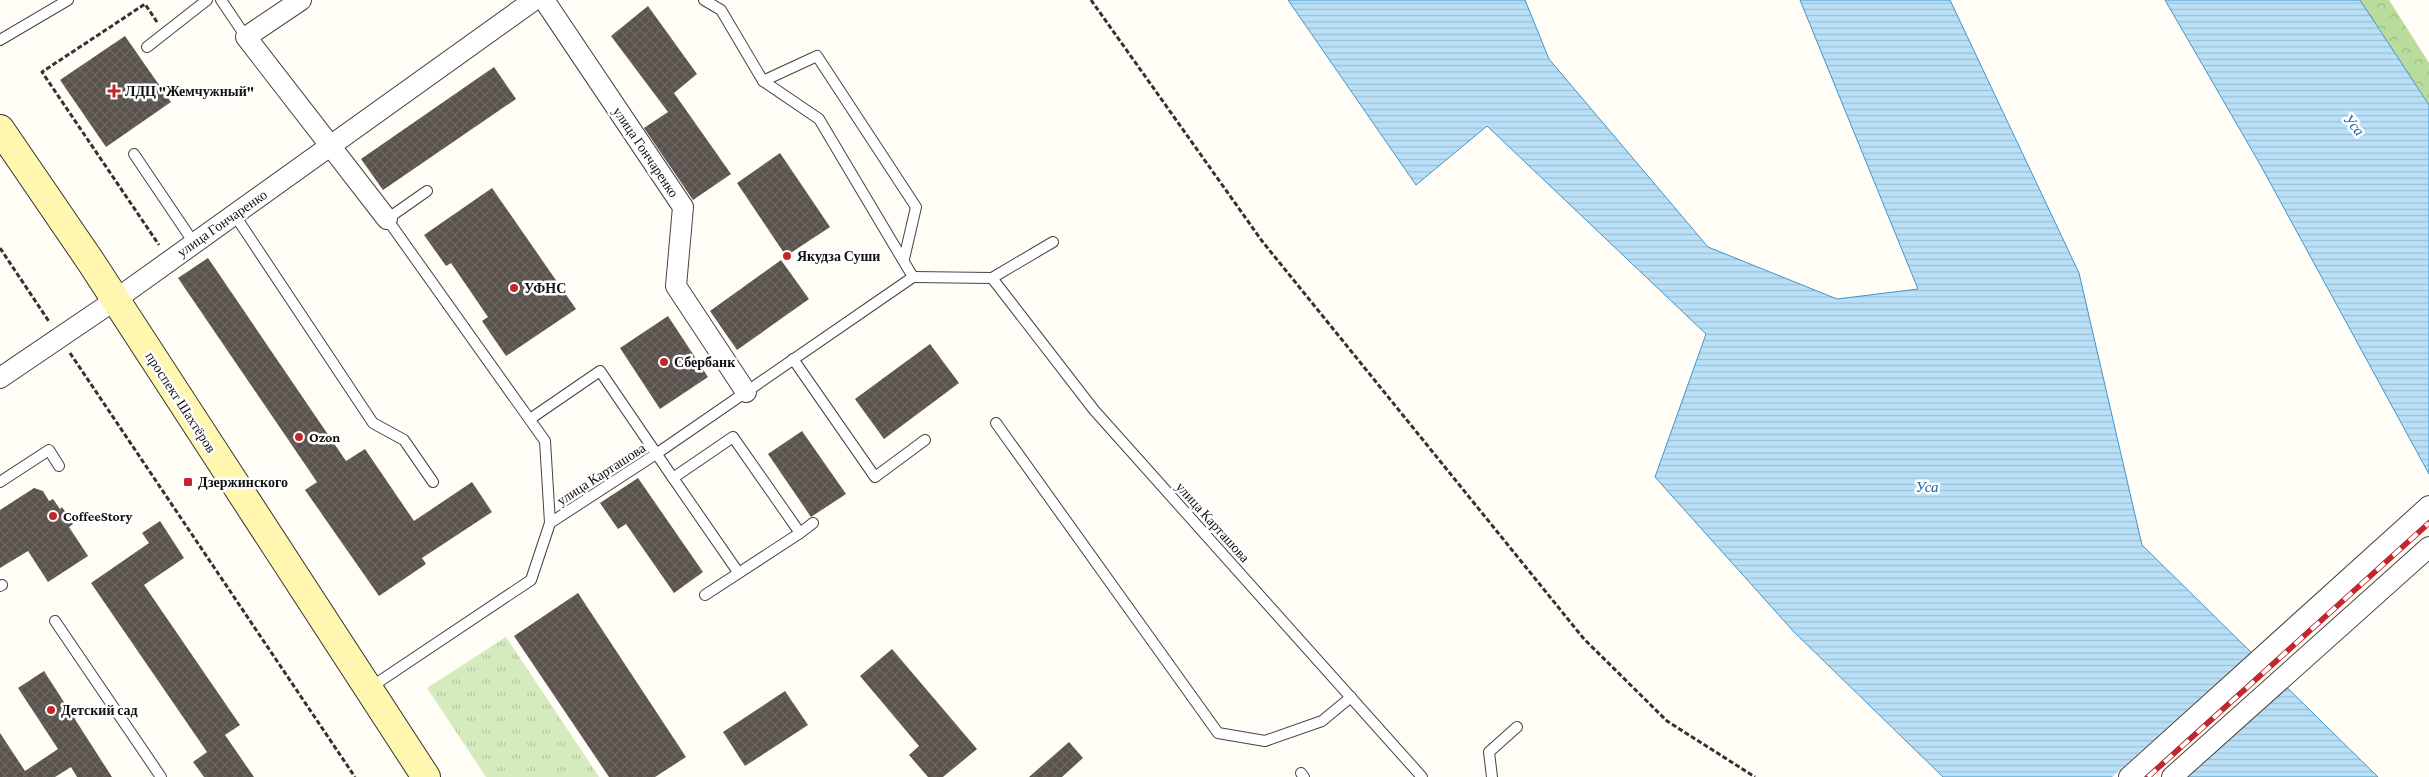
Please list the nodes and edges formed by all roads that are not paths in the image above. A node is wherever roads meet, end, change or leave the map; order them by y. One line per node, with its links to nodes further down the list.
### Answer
1 (68, 0): 9 (lane)
2 (207, 0): 10 (lane)
3 (220, 0): 8 (lane)
4 (301, 0): 8 (street)
5 (534, 0): 13 (street, улица Гончаренко)
6 (544, 0): 26 (street, улица Гончаренко)
7 (704, 0): 11 (lane)
8 (246, 37): 13 (street)
9 (0, 40)
10 (147, 47)
11 (763, 81): 20 (lane); 20 (lane)
12 (0, 129): 23 (main road, проспект Шахтёров)
13 (330, 146): 16 (street, улица Гончаренко); 17 (street)
14 (134, 154): 19 (lane)
15 (427, 191): 17 (lane)
16 (234, 214): 19 (street, улица Гончаренко); 34 (lane)
17 (386, 219): 27 (lane)
18 (1053, 242): 22 (lane)
19 (194, 243): 23 (street, улица Гончаренко)
20 (904, 259): 21 (lane)
21 (913, 277): 22 (lane); 24 (lane, улица Карташова)
22 (992, 278): 44 (lane, улица Карташова)
23 (115, 300): 25 (street, улица Гончаренко); 43 (main road, проспект Шахтёров)
24 (793, 360): 26 (lane, улица Карташова); 29 (lane)
25 (0, 378)
26 (746, 392): 30 (lane, улица Карташова)
27 (530, 419): 30 (lane); 36 (lane)
28 (996, 422): 44 (lane)
29 (925, 440)
30 (656, 454): 32 (lane); 36 (lane, улица Карташова)
31 (59, 466): 33 (lane)
32 (673, 478): 38 (lane); 40 (lane)
33 (0, 482)
34 (433, 482)
35 (2429, 506): 50 (street)
36 (550, 523): 43 (lane, улица Карташова)
37 (813, 523): 38 (lane)
38 (800, 533): 40 (lane)
39 (2429, 547): 51 (street)
40 (738, 572): 41 (lane)
41 (705, 595)
42 (55, 621): 46 (lane)
43 (367, 689): 47 (main road, проспект Шахтёров)
44 (1351, 697): 48 (lane, улица Карташова)
45 (1517, 727): 49 (lane)
46 (160, 777)
47 (426, 777)
48 (1422, 777)
49 (1492, 777)
50 (2130, 777)
51 (2172, 777)

